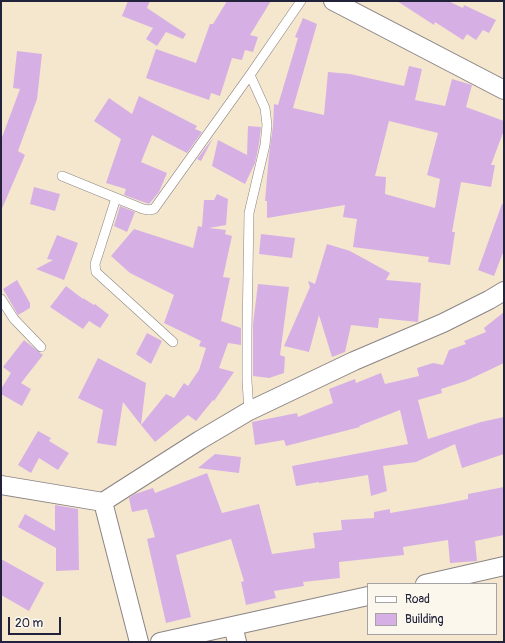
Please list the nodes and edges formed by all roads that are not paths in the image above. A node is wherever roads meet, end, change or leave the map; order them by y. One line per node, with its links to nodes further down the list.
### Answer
1 (301, 1): 3 (lane)
2 (333, 1): 4 (street)
3 (250, 76): 6 (lane); 11 (lane)
4 (504, 90)
5 (62, 176): 6 (lane)
6 (116, 198): 9 (lane)
7 (504, 291): 11 (street)
8 (1, 299): 10 (lane)
9 (174, 342)
10 (42, 348)
11 (249, 411): 13 (street)
12 (1, 485): 13 (street)
13 (103, 502): 18 (street)
14 (504, 566): 15 (street)
15 (429, 583)
16 (367, 596): 17 (street)
17 (235, 634): 19 (street)
18 (139, 642)
19 (160, 642)

